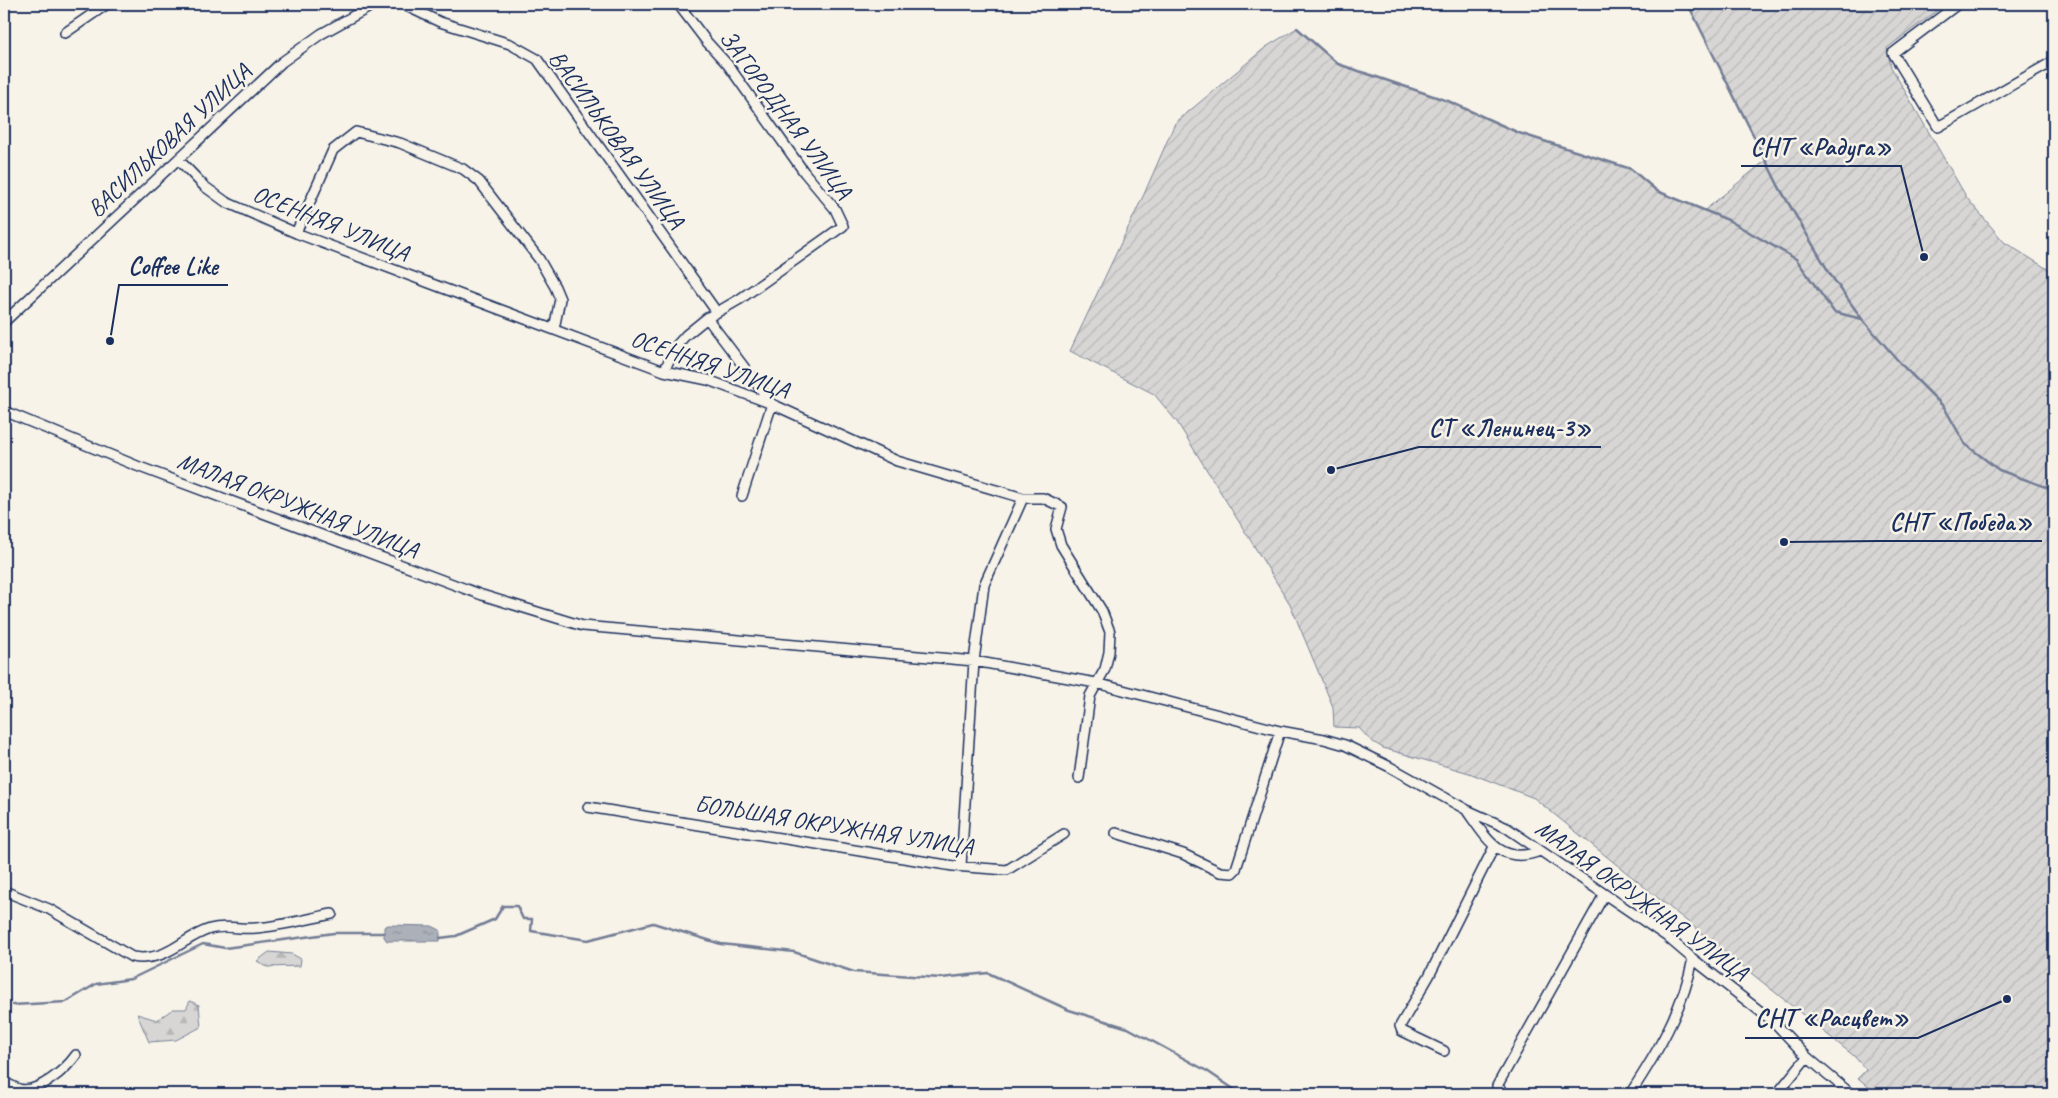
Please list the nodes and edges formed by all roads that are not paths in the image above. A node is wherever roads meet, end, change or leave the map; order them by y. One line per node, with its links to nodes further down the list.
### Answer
1 (106, 4): 6 (street)
2 (375, 4): 8 (street, ВАСИЛЬКОВАЯ УЛИЦА)
3 (402, 4): 10 (street, ВАСИЛЬКОВАЯ УЛИЦА)
4 (678, 4): 10 (street, ЗАГОРОДНАЯ УЛИЦА)
5 (1958, 4): 7 (street)
6 (65, 33)
7 (2054, 61)
8 (178, 159): 9 (street, ОСЕННЯЯ УЛИЦА); 12 (street, ВАСИЛЬКОВАЯ УЛИЦА)
9 (296, 233): 13 (street, ОСЕННЯЯ УЛИЦА); 13 (street)
10 (716, 311): 11 (street)
11 (707, 318): 14 (street); 15 (street)
12 (4, 322)
13 (554, 329): 14 (street, ОСЕННЯЯ УЛИЦА)
14 (664, 371): 15 (street, ОСЕННЯЯ УЛИЦА)
15 (772, 404): 17 (street); 18 (street, ОСЕННЯЯ УЛИЦА)
16 (4, 411): 19 (street, МАЛАЯ ОКРУЖНАЯ УЛИЦА)
17 (742, 496)
18 (1023, 498): 19 (street); 20 (street, ОСЕННЯЯ УЛИЦА)
19 (974, 661): 20 (street, МАЛАЯ ОКРУЖНАЯ УЛИЦА); 29 (street)
20 (1096, 683): 21 (street, МАЛАЯ ОКРУЖНАЯ УЛИЦА); 22 (street)
21 (1280, 731): 24 (street, МАЛАЯ ОКРУЖНАЯ УЛИЦА); 25 (street)
22 (1079, 778)
23 (588, 807): 29 (street, БОЛЬШАЯ ОКРУЖНАЯ УЛИЦА)
24 (1467, 810): 27 (street); 28 (street, МАЛАЯ ОКРУЖНАЯ УЛИЦА)
25 (1116, 833)
26 (1064, 834): 29 (street, БОЛЬШАЯ ОКРУЖНАЯ УЛИЦА)
27 (1494, 847): 28 (street); 34 (street)
28 (1540, 851): 31 (street, МАЛАЯ ОКРУЖНАЯ УЛИЦА)
29 (962, 866)
30 (4, 892): 32 (street)
31 (1604, 894): 33 (street, МАЛАЯ ОКРУЖНАЯ УЛИЦА); 38 (street)
32 (332, 914)
33 (1693, 960): 36 (street, МАЛАЯ ОКРУЖНАЯ УЛИЦА); 39 (street)
34 (1444, 1051)
35 (76, 1055): 37 (street)
36 (1807, 1057): 40 (street); 41 (street, МАЛАЯ ОКРУЖНАЯ УЛИЦА)
37 (4, 1082)
38 (1505, 1094)
39 (1630, 1094)
40 (1777, 1094)
41 (1852, 1094)

